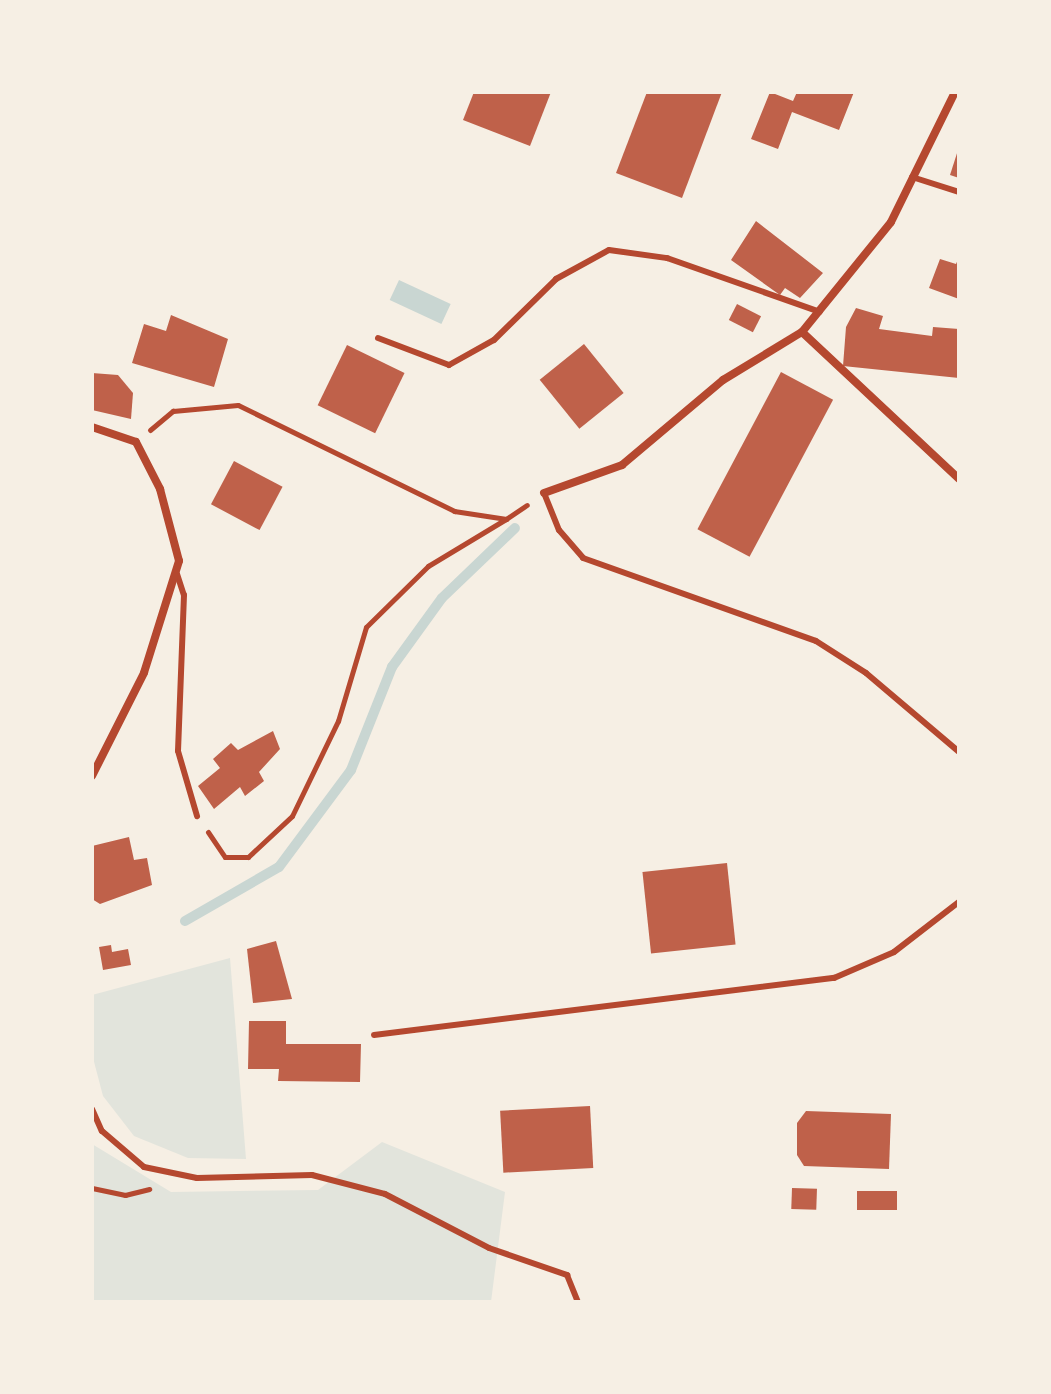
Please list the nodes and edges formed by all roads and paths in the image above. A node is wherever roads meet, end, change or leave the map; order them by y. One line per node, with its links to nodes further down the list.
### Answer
1 (955, 92): 2 (street)
2 (912, 177): 3 (lane); 4 (street)
3 (959, 192)
4 (820, 312): 5 (street); 6 (lane)
5 (802, 332): 9 (street); 10 (street)
6 (378, 338)
7 (92, 427): 8 (street)
8 (136, 442): 11 (path); 12 (street)
9 (959, 479)
10 (544, 493): 11 (path); 13 (lane)
11 (506, 519): 15 (path)
12 (177, 574): 14 (street); 15 (lane)
13 (959, 752)
14 (92, 776)
15 (197, 816)
16 (959, 902): 17 (lane)
17 (374, 1035)
18 (92, 1109): 19 (lane)
19 (578, 1302)

